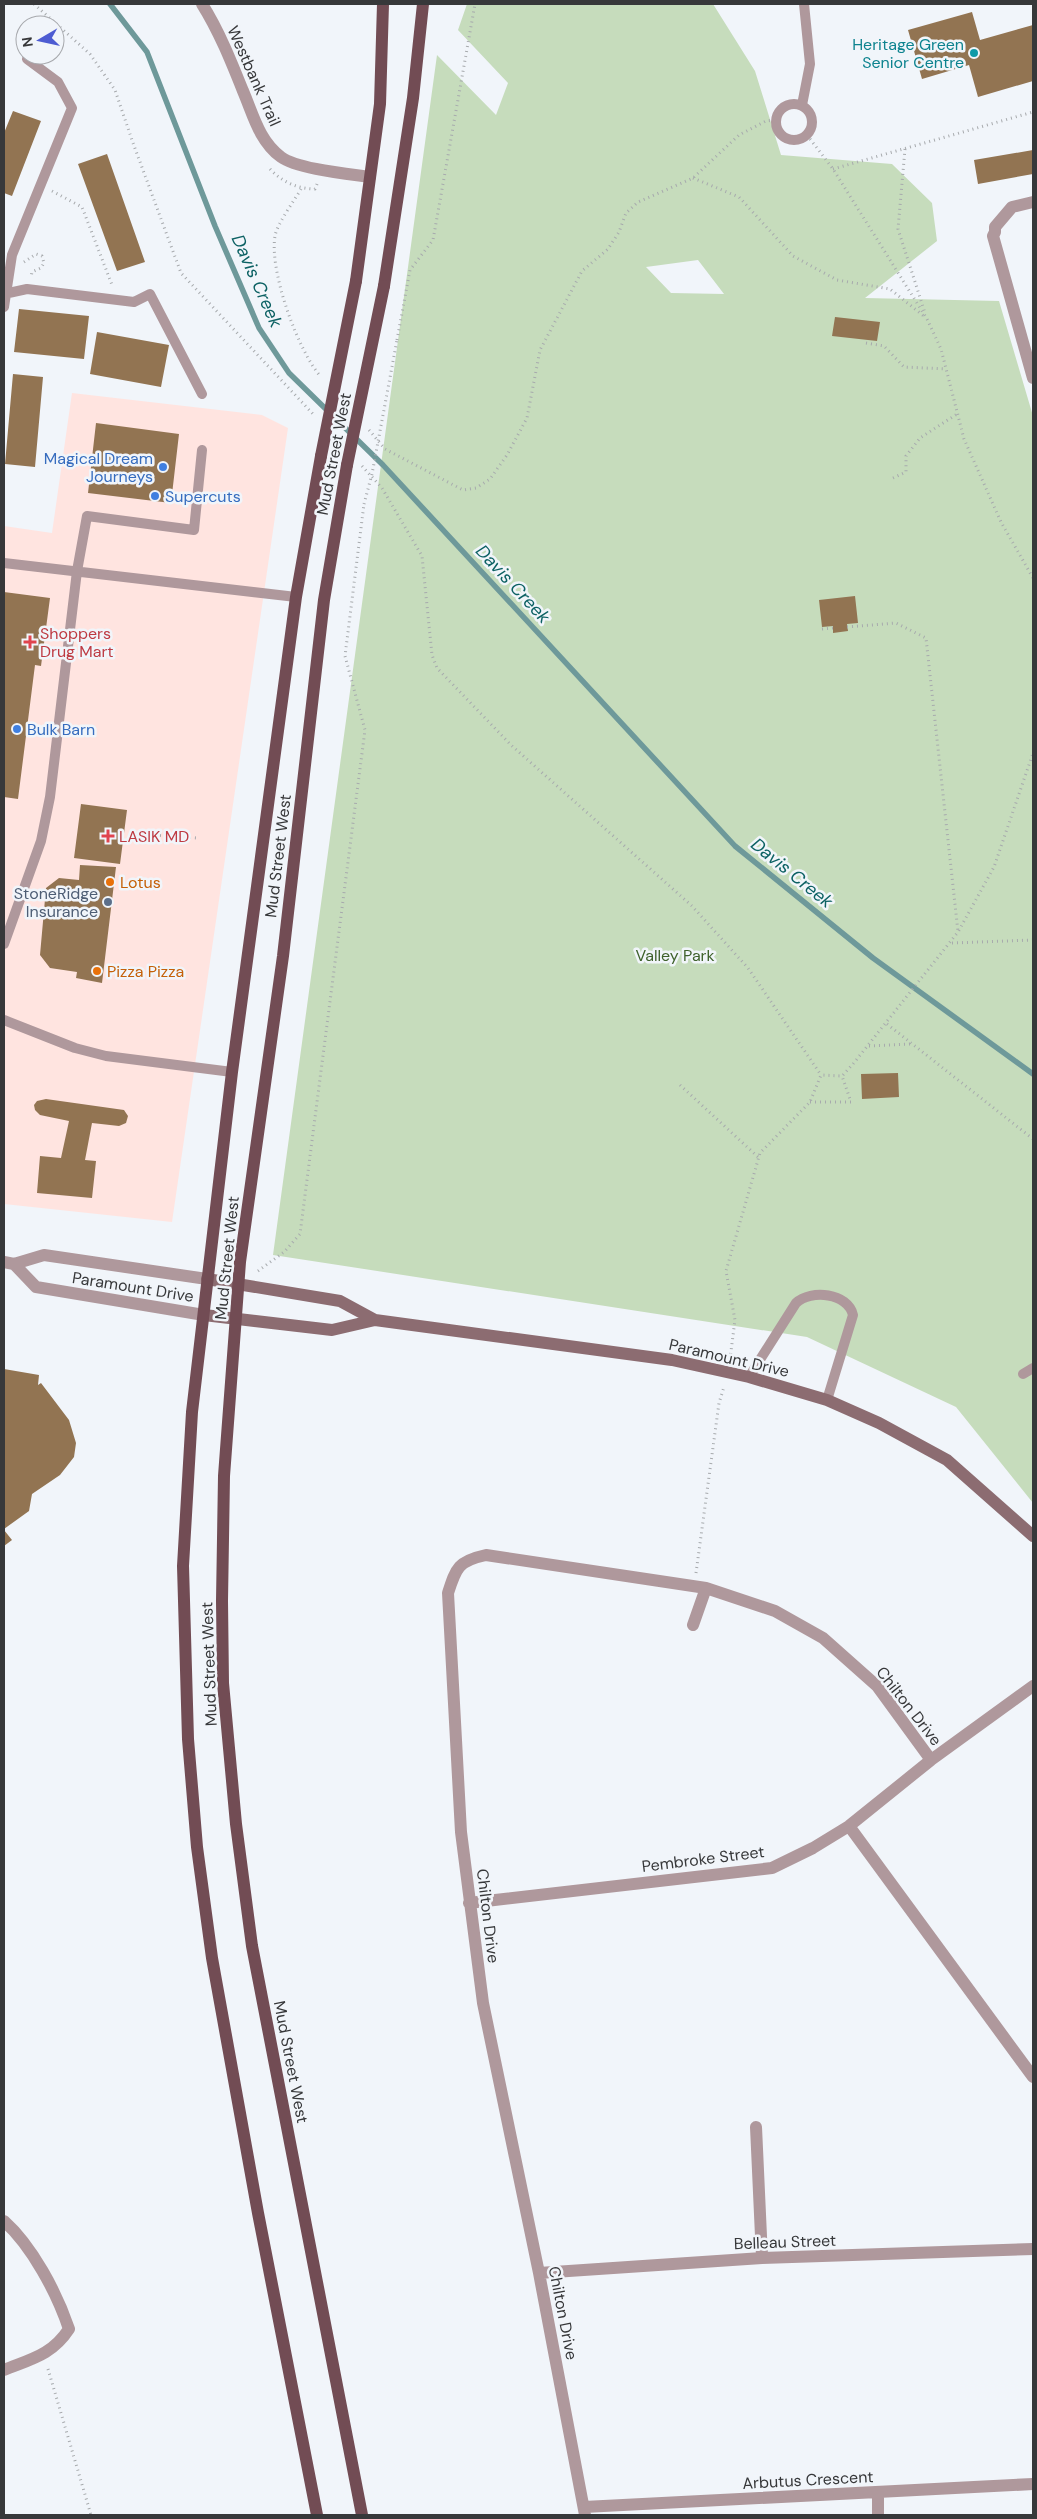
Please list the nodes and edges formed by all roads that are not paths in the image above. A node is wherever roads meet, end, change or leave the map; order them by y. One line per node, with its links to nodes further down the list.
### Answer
1 (202, 4): 7 (street, Westbank Trail)
2 (383, 4): 7 (main road, Mud Street West)
3 (423, 4): 22 (main road, Mud Street West, bridge)
4 (804, 4): 6 (lane)
5 (35, 65): 9 (lane)
6 (802, 105): 6 (lane)
7 (370, 177): 16 (main road, Mud Street West, bridge)
8 (1033, 202): 11 (street)
9 (5, 294): 10 (lane); 12 (lane)
10 (4, 307)
11 (1033, 378)
12 (202, 394)
13 (202, 450): 15 (lane)
14 (4, 563): 15 (lane)
15 (77, 571): 16 (lane); 17 (lane)
16 (296, 597): 19 (main road, Mud Street West)
17 (4, 944)
18 (4, 1020): 19 (lane)
19 (232, 1072): 21 (main road, Mud Street West)
20 (9, 1263): 21 (street, Paramount Drive); 23 (street, Paramount Drive)
21 (207, 1279): 22 (main road, Paramount Drive); 23 (main road, Mud Street West)
22 (238, 1285): 24 (main road, Mud Street West); 25 (main road, Paramount Drive)
23 (204, 1315): 24 (main road, Paramount Drive); 47 (main road, Mud Street West)
24 (236, 1319): 25 (main road, Paramount Drive); 48 (main road, Mud Street West)
25 (375, 1320): 28 (main road, Paramount Drive)
26 (1033, 1368): 27 (lane)
27 (1023, 1374)
28 (749, 1377): 29 (main road, Paramount Drive); 29 (lane)
29 (826, 1400): 30 (main road, Paramount Drive)
30 (1033, 1536)
31 (700, 1587): 32 (street); 34 (street, Chilton Drive); 36 (street, Chilton Drive)
32 (693, 1625)
33 (1033, 1686): 34 (street, Pembroke Street)
34 (931, 1760): 35 (street, Pembroke Street)
35 (849, 1826): 36 (street, Pembroke Street); 37 (street)
36 (469, 1903): 42 (street, Chilton Drive)
37 (1033, 2077)
38 (756, 2127): 41 (street)
39 (4, 2221): 43 (street)
40 (1033, 2249): 41 (street, Belleau Street)
41 (762, 2258): 42 (street, Belleau Street)
42 (539, 2273): 46 (street, Chilton Drive)
43 (4, 2370)
44 (1033, 2484): 45 (street, Arbutus Crescent)
45 (878, 2493): 46 (street, Arbutus Crescent); 49 (street)
46 (584, 2511)
47 (317, 2515)
48 (362, 2515)
49 (878, 2515)

